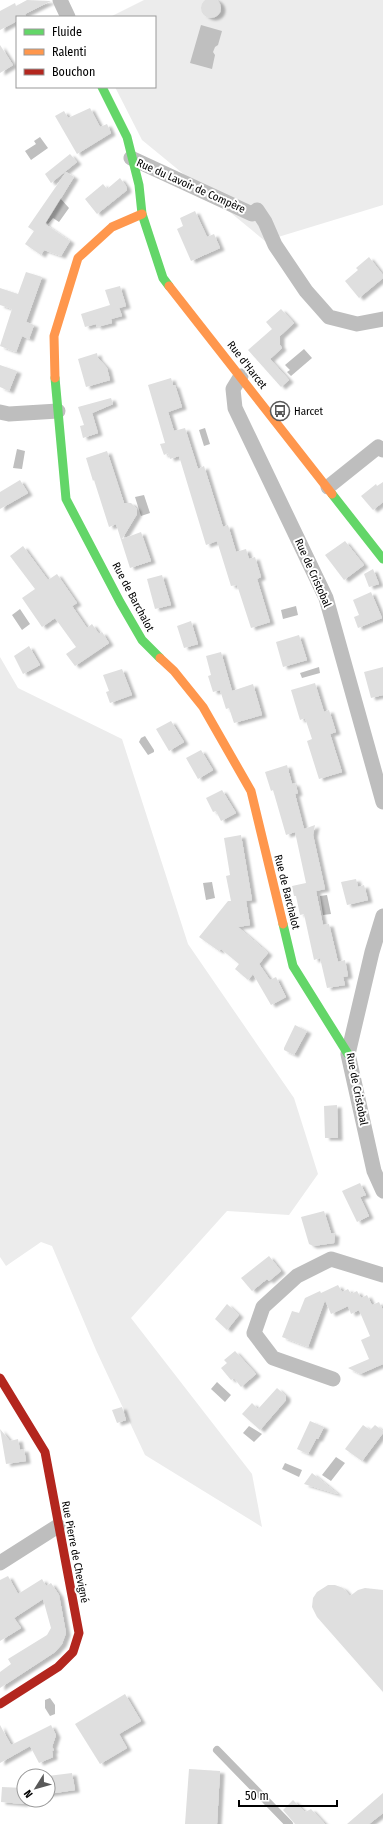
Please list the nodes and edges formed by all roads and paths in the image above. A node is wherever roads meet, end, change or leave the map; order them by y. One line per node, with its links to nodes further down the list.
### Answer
1 (60, 0): 2 (street)
2 (68, 16)
3 (102, 88): 4 (street, Rue d'Harcet)
4 (131, 158): 5 (street, Rue d'Harcet); 6 (street, Rue du Lavoir de Compère)
5 (142, 214): 7 (street, Rue d'Harcet); 9 (street, Rue de Barchalot)
6 (383, 320)
7 (241, 376): 11 (street, Rue d'Harcet); 13 (street, Rue de Cristobal)
8 (0, 412): 9 (street)
9 (58, 412): 15 (street, Rue de Barchalot)
10 (383, 450): 11 (street)
11 (328, 487): 12 (street, Rue d'Harcet)
12 (383, 559)
13 (383, 802)
14 (383, 916): 15 (street, Rue de Cristobal)
15 (348, 1054): 16 (street, Rue de Cristobal)
16 (383, 1191)
17 (383, 1275): 19 (street)
18 (0, 1378): 20 (street, Rue Pierre de Chevigné)
19 (333, 1379)
20 (58, 1526): 21 (street); 22 (street, Rue Pierre de Chevigné)
21 (0, 1563)
22 (0, 1704)
23 (217, 1750): 24 (lane)
24 (289, 1824)

